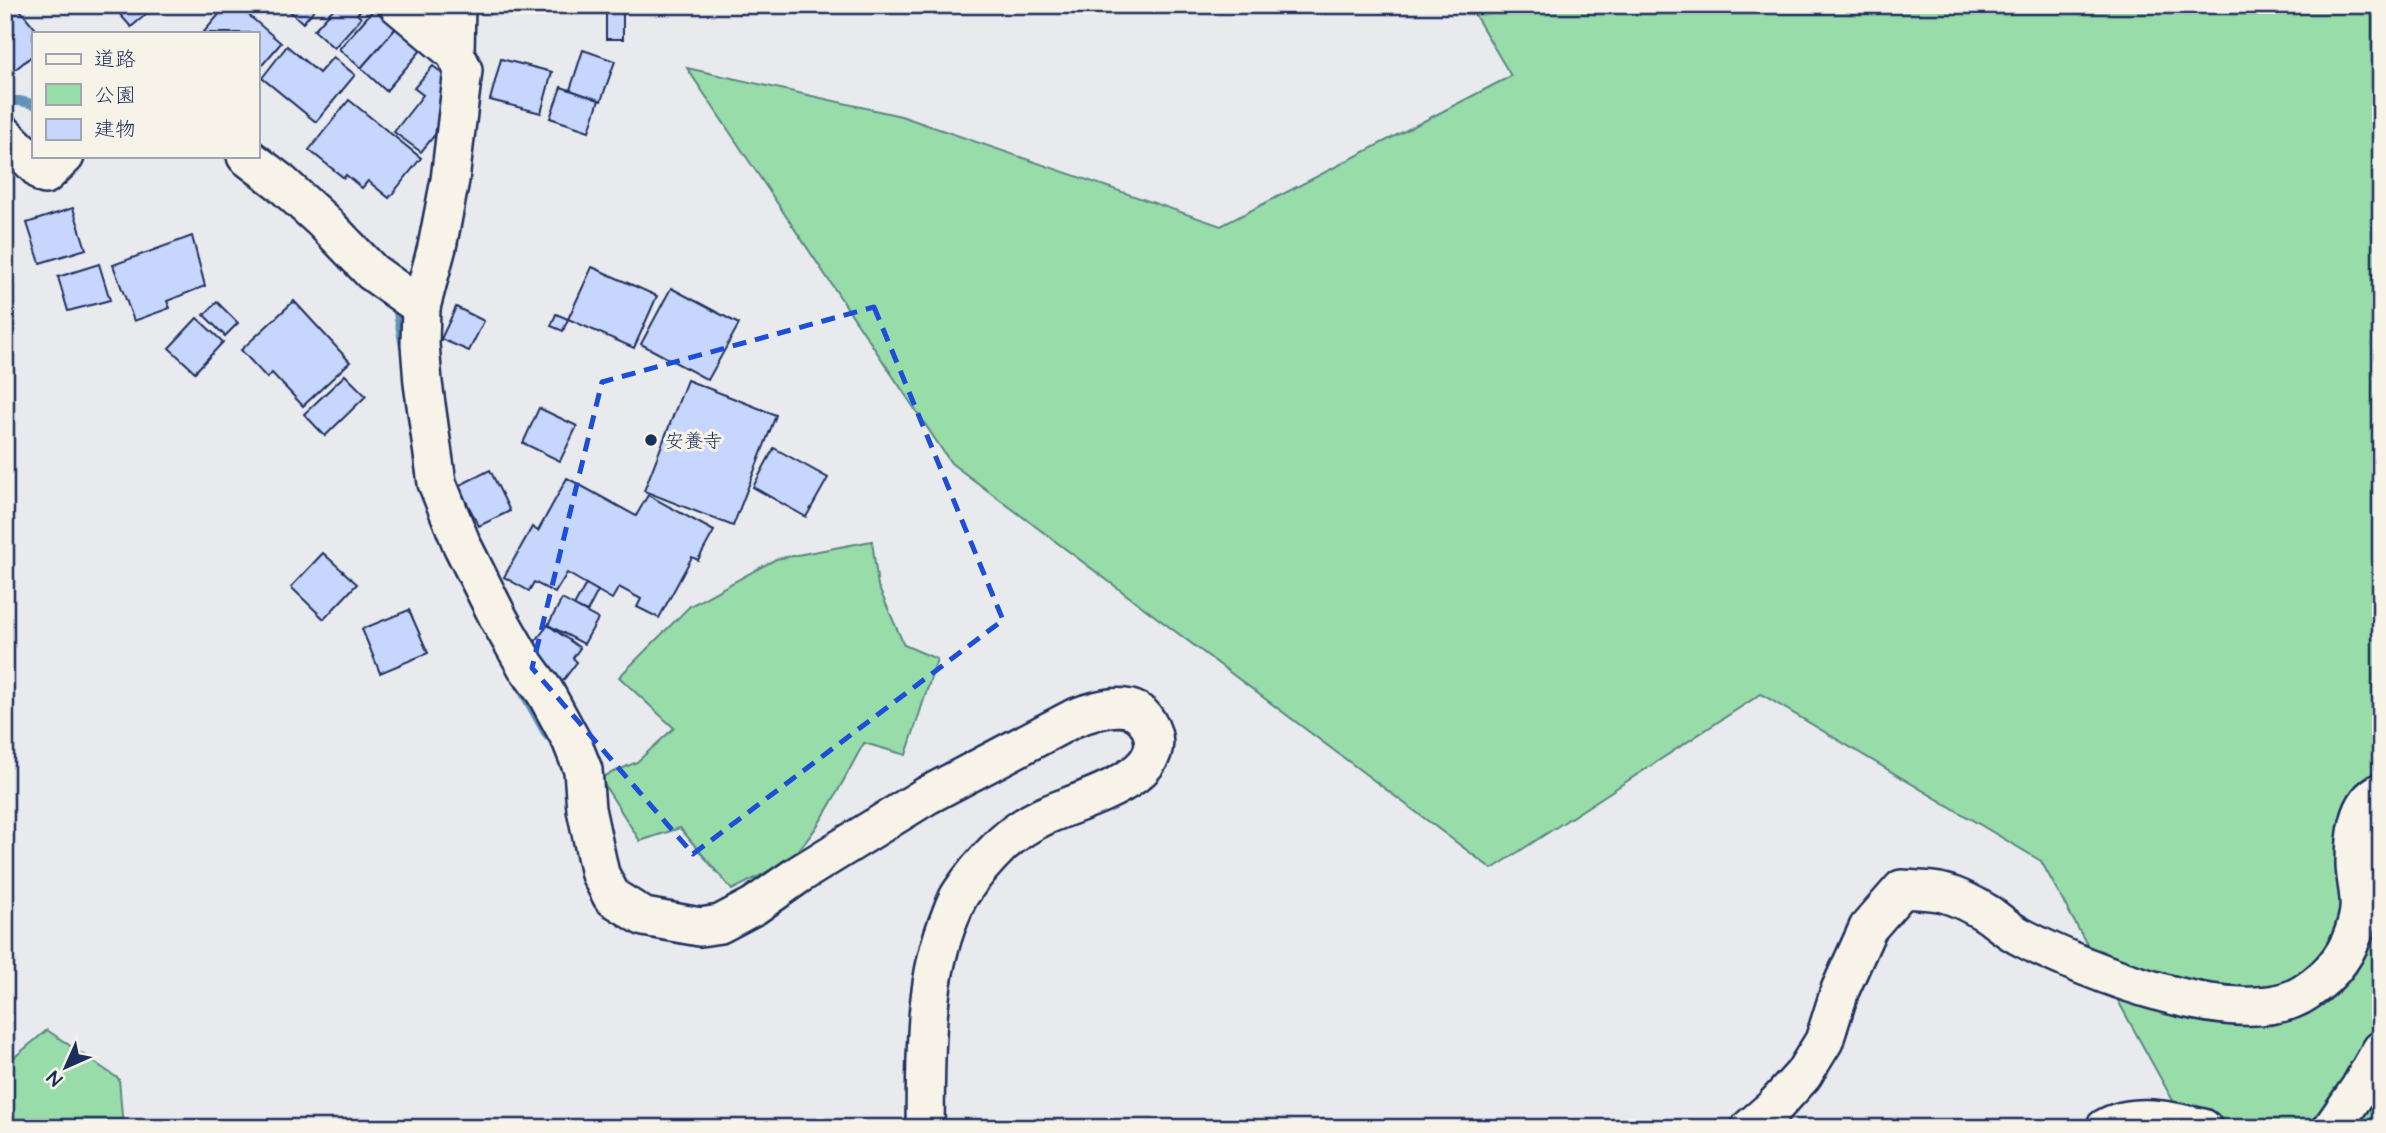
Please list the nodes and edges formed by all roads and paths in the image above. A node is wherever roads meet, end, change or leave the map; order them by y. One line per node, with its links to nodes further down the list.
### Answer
1 (398, 5): 3 (street)
2 (456, 5): 3 (street)
3 (455, 53): 7 (street)
4 (5, 135): 5 (street)
5 (63, 158)
6 (249, 158): 7 (street)
7 (415, 302): 10 (street)
8 (2381, 792): 11 (street)
9 (2381, 1049): 14 (street)
10 (925, 1128)
11 (1751, 1128)
12 (2105, 1128): 13 (street)
13 (2203, 1128)
14 (2332, 1128)

